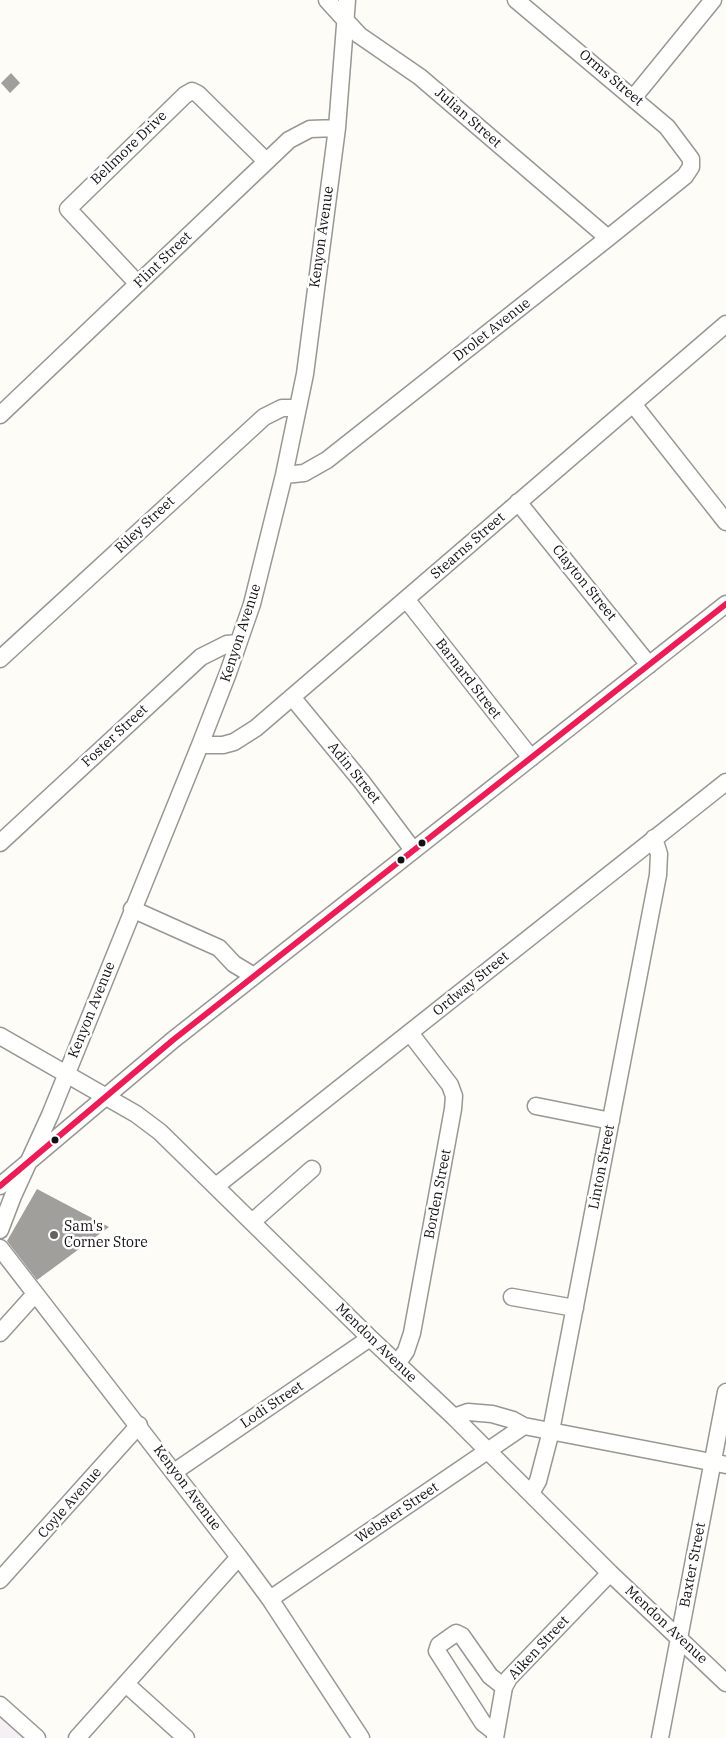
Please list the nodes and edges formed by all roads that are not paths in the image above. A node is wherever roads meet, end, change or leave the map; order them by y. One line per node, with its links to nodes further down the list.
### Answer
1 (327, 0): 5 (street, Julian Street)
2 (348, 0): 5 (street, Kenyon Avenue)
3 (516, 0): 6 (street, Orms Street)
4 (713, 0): 6 (street)
5 (346, 20): 7 (street, Kenyon Avenue); 10 (street, Julian Street)
6 (634, 97): 9 (street, Orms Street)
7 (337, 128): 8 (street, Flint Street); 14 (street, Kenyon Avenue)
8 (266, 161): 11 (street, Flint Street); 11 (street, Bellmore Drive)
9 (691, 167): 10 (street, Drolet Avenue)
10 (608, 238): 16 (street, Drolet Avenue)
11 (138, 284): 15 (street, Flint Street)
12 (726, 324): 13 (street, Stearns Street)
13 (633, 404): 17 (street, Stearns Street); 18 (street)
14 (298, 408): 16 (street, Kenyon Avenue); 22 (street, Riley Street)
15 (0, 416)
16 (284, 475): 21 (street, Kenyon Avenue)
17 (518, 502): 19 (street, Stearns Street); 23 (street, Clayton Street)
18 (726, 522)
19 (406, 599): 24 (street, Stearns Street); 26 (street, Barnard Street)
20 (726, 604): 23 (street)
21 (238, 643): 25 (street, Kenyon Avenue); 29 (street, Foster Street)
22 (0, 659)
23 (649, 665): 26 (street)
24 (292, 697): 25 (street, Stearns Street); 30 (street, Adin Street)
25 (200, 745): 31 (street, Kenyon Avenue)
26 (530, 758): 30 (street)
27 (726, 782): 28 (street, Ordway Street)
28 (654, 838): 33 (street, Ordway Street); 38 (street, Linton Street)
29 (0, 843)
30 (414, 850): 32 (street)
31 (132, 909): 32 (street); 35 (street, Kenyon Avenue)
32 (254, 976): 36 (street)
33 (410, 1033): 42 (street, Ordway Street); 51 (street, Borden Street)
34 (0, 1036): 35 (street, Mendon Avenue)
35 (66, 1075): 36 (street, Mendon Avenue); 39 (street, Kenyon Avenue)
36 (104, 1096): 39 (street); 42 (street, Mendon Avenue)
37 (536, 1106): 38 (street)
38 (611, 1121): 48 (street, Linton Street)
39 (31, 1159): 41 (street); 44 (street, Kenyon Avenue)
40 (312, 1169): 43 (street)
41 (0, 1186)
42 (216, 1186): 43 (street, Mendon Avenue)
43 (252, 1222): 50 (street, Mendon Avenue)
44 (0, 1230)
45 (0, 1248): 46 (street, Kenyon Avenue)
46 (35, 1294): 49 (street); 54 (street, Kenyon Avenue)
47 (512, 1297): 48 (street)
48 (575, 1308): 56 (street, Linton Street)
49 (0, 1333)
50 (370, 1338): 51 (street, Mendon Avenue); 59 (street, Lodi Street)
51 (397, 1364): 53 (street, Mendon Avenue)
52 (726, 1392): 58 (street, Baxter Street)
53 (454, 1417): 55 (street); 57 (street, Mendon Avenue)
54 (139, 1425): 59 (street, Kenyon Avenue); 63 (street, Coyle Avenue)
55 (524, 1426): 56 (street); 57 (street, Webster Street)
56 (551, 1431): 58 (street); 60 (street, Linton Street)
57 (488, 1450): 60 (street, Mendon Avenue); 64 (street, Webster Street)
58 (719, 1464): 65 (street, Baxter Street)
59 (174, 1472): 61 (street, Kenyon Avenue)
60 (531, 1493): 62 (street, Mendon Avenue)
61 (239, 1557): 64 (street, Kenyon Avenue); 67 (street)
62 (610, 1573): 65 (street, Mendon Avenue); 68 (street, Aiken Street)
63 (0, 1580)
64 (270, 1599): 74 (street, Kenyon Avenue)
65 (679, 1639): 66 (street, Mendon Avenue); 75 (street, Baxter Street)
66 (726, 1683)
67 (126, 1684): 70 (street); 73 (street)
68 (504, 1686): 71 (street, Aiken Street); 71 (street)
69 (0, 1705): 72 (street)
70 (85, 1735)
71 (495, 1735)
72 (37, 1738)
73 (186, 1738)
74 (362, 1738)
75 (660, 1738)

